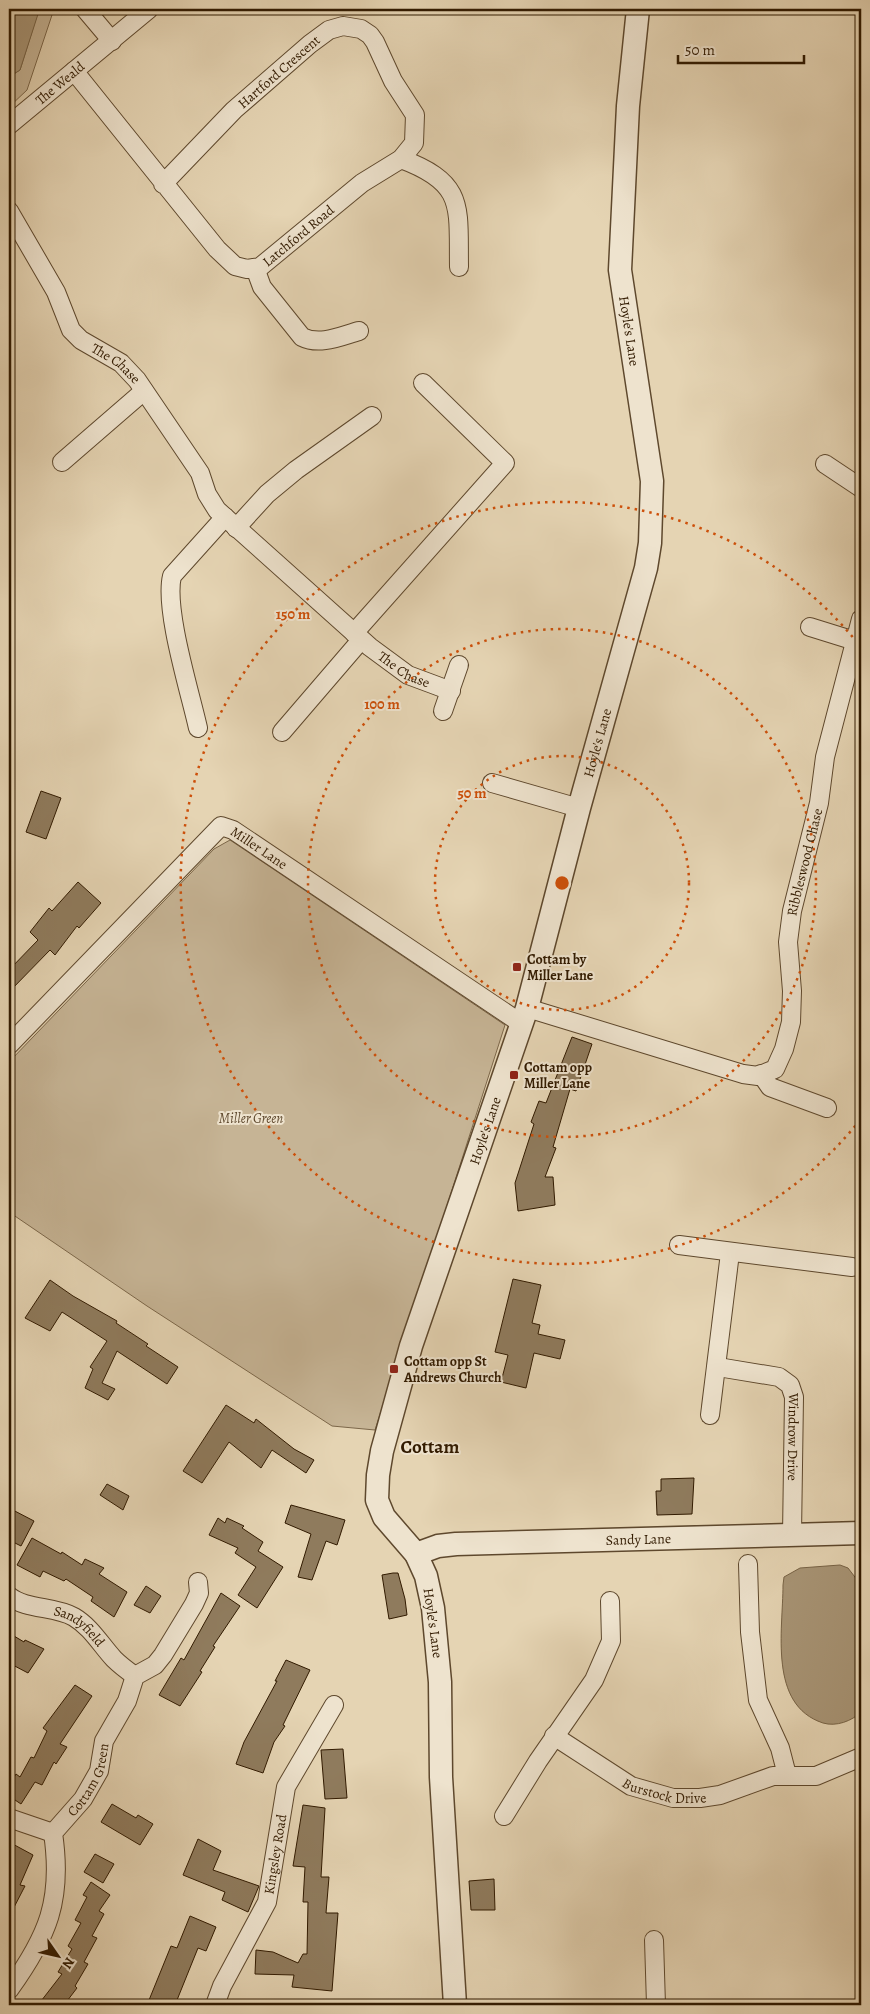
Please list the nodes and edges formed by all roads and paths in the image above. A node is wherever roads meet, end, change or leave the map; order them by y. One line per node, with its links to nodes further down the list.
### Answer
1 (85, 9): 4 (street)
2 (149, 9): 4 (street, The Weald)
3 (638, 9): 30 (street, Hoyle's Lane)
4 (112, 41): 5 (street, The Weald)
5 (74, 71): 6 (street, The Weald); 8 (street, Latchford Road)
6 (9, 125)
7 (401, 159): 8 (street, Hartford Crescent); 10 (street); 11 (street, Latchford Road)
8 (163, 184): 11 (street, Latchford Road)
9 (9, 211): 14 (street, The Chase)
10 (459, 267)
11 (255, 268): 12 (street)
12 (359, 331)
13 (423, 383): 22 (street)
14 (144, 392): 16 (street); 19 (street, The Chase)
15 (372, 416): 19 (street)
16 (62, 462)
17 (825, 464): 18 (street)
18 (861, 488)
19 (230, 522): 22 (street, The Chase); 27 (street)
20 (861, 619): 23 (street, Ribbleswood Chase)
21 (810, 627): 23 (street)
22 (358, 637): 25 (street, The Chase); 28 (street)
23 (855, 641): 33 (street, Ribbleswood Chase)
24 (459, 665): 25 (street, The Chase)
25 (450, 690): 26 (street, The Chase)
26 (443, 712)
27 (198, 728)
28 (282, 732)
29 (492, 783): 30 (street)
30 (579, 808): 31 (street, Hoyle's Lane)
31 (525, 1016): 32 (street, Miller Lane); 33 (street); 42 (street, Hoyle's Lane)
32 (9, 1045)
33 (761, 1074): 34 (street)
34 (826, 1108)
35 (678, 1245): 36 (street)
36 (730, 1253): 37 (street); 38 (street)
37 (852, 1267)
38 (718, 1367): 39 (street); 41 (street, Windrow Drive)
39 (710, 1415)
40 (861, 1533): 41 (street, Sandy Lane)
41 (792, 1535): 42 (street, Sandy Lane)
42 (416, 1554): 58 (street, Hoyle's Lane)
43 (748, 1564): 51 (street)
44 (198, 1582): 47 (street)
45 (9, 1596): 47 (street, Sandyfield)
46 (610, 1601): 49 (street)
47 (135, 1676): 54 (street, Cottam Green)
48 (334, 1705): 57 (street, Kingsley Road)
49 (554, 1736): 51 (street, Burstock Drive); 52 (street)
50 (861, 1757): 51 (street, Burstock Drive)
51 (787, 1775)
52 (504, 1816)
53 (9, 1818): 54 (street)
54 (52, 1833): 56 (street)
55 (654, 1940): 59 (street)
56 (9, 1990)
57 (215, 2005)
58 (455, 2005)
59 (656, 2005)

